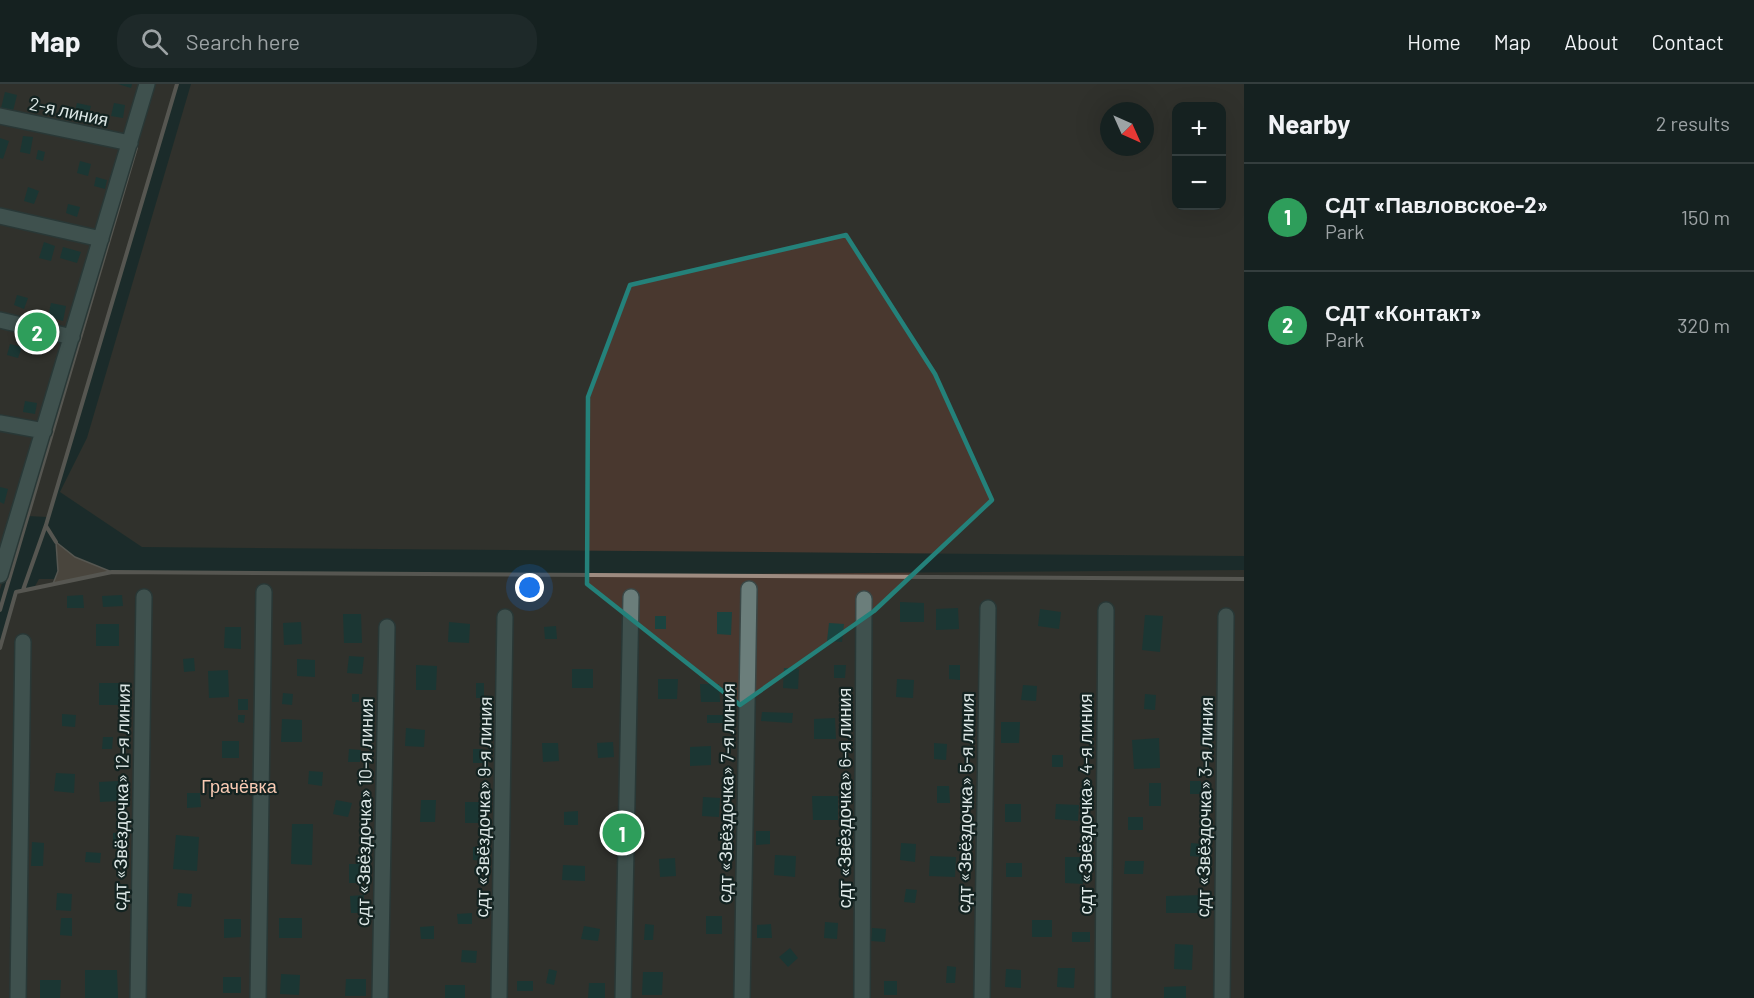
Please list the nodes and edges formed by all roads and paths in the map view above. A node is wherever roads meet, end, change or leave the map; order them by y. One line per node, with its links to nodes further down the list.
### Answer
1 (147, 84): 3 (street)
2 (0, 116): 3 (street, 2-я линия)
3 (130, 143): 5 (street)
4 (0, 216): 5 (street)
5 (101, 239): 7 (street)
6 (0, 320): 7 (street)
7 (72, 337): 9 (street)
8 (0, 423): 9 (street)
9 (44, 431): 10 (street)
10 (6, 538): 11 (street)
11 (0, 575)
12 (749, 589): 29 (street, сдт «Звёздочка» 7-я линия)
13 (264, 592): 25 (street)
14 (144, 597): 24 (street, сдт «Звёздочка» 12-я линия)
15 (631, 597): 28 (street)
16 (864, 599): 30 (street, сдт «Звёздочка» 6-я линия)
17 (988, 608): 31 (street, сдт «Звёздочка» 5-я линия)
18 (1106, 610): 32 (street, сдт «Звёздочка» 4-я линия)
19 (1226, 616): 33 (street, сдт «Звёздочка» 3-я линия)
20 (506, 617): 27 (street, сдт «Звёздочка» 9-я линия)
21 (387, 627): 26 (street, сдт «Звёздочка» 10-я линия)
22 (23, 642): 23 (street)
23 (18, 998)
24 (138, 998)
25 (258, 998)
26 (380, 998)
27 (499, 998)
28 (623, 998)
29 (742, 998)
30 (862, 998)
31 (982, 998)
32 (1103, 998)
33 (1222, 998)

